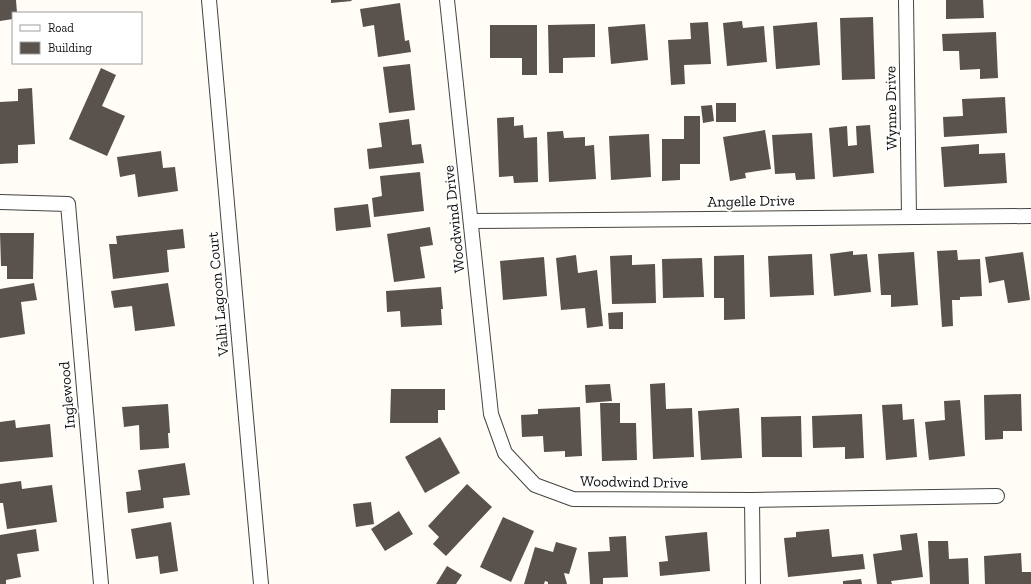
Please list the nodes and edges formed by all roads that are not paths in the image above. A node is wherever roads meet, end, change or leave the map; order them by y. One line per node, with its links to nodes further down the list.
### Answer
1 (209, 0): 11 (street, Valhi Lagoon Court)
2 (448, 0): 7 (street, Woodwind Drive)
3 (906, 0): 5 (street, Wynne Drive)
4 (0, 202): 10 (street, Inglewood)
5 (909, 216): 6 (street, Angelle Drive); 7 (street, Angelle Drive)
6 (1031, 216)
7 (472, 221): 9 (street, Woodwind Drive)
8 (997, 496): 9 (street, Woodwind Drive)
9 (752, 500): 12 (street)
10 (101, 584)
11 (261, 584)
12 (753, 584)

